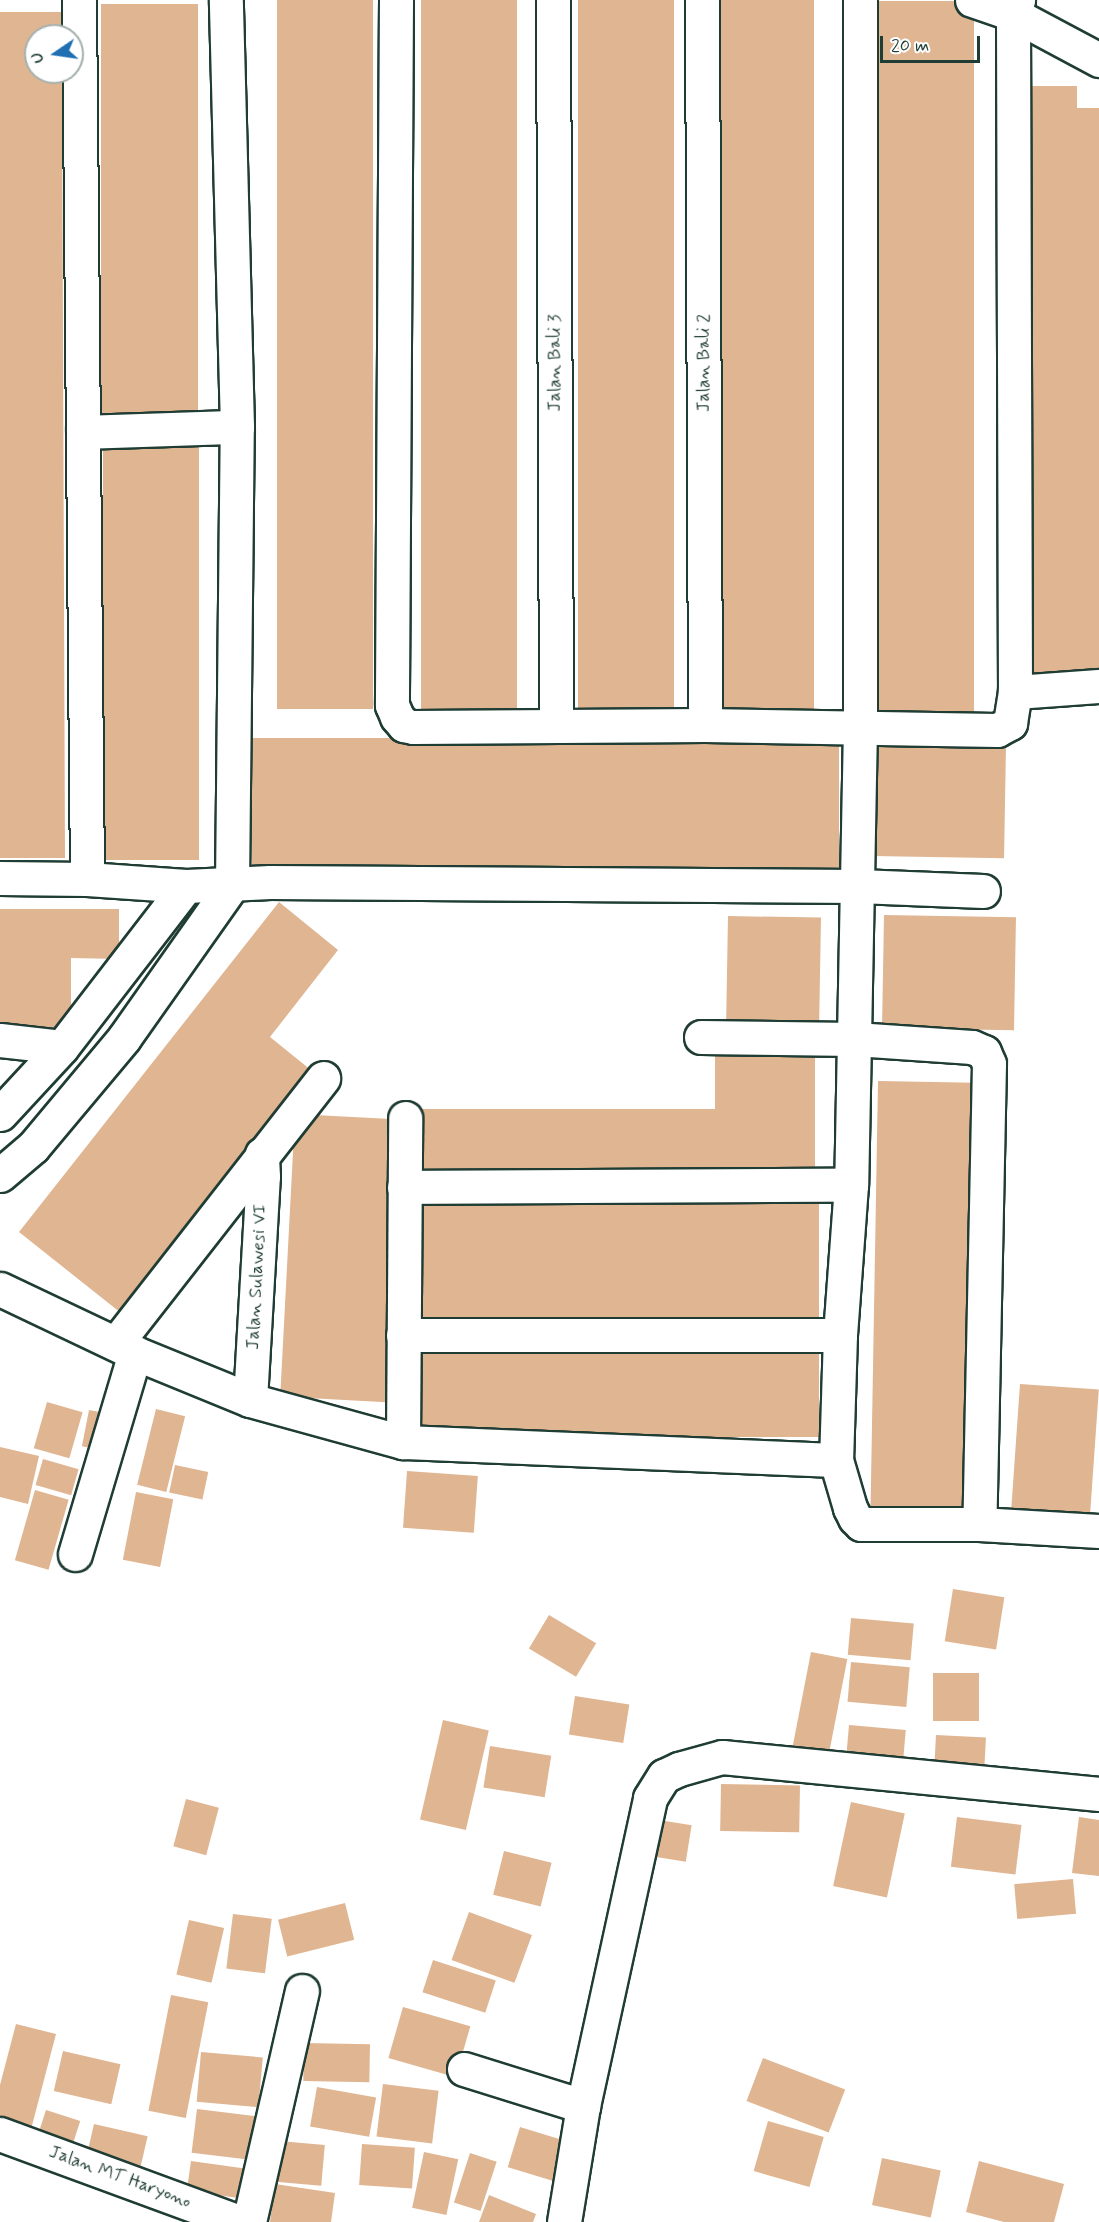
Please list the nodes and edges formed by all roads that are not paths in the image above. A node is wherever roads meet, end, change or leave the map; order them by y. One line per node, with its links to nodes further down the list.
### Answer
1 (79, 0): 11 (street)
2 (226, 0): 10 (street)
3 (396, 0): 15 (street)
4 (553, 0): 15 (street, Jalan Bali 3)
5 (702, 0): 14 (street, Jalan Bali 2)
6 (860, 0): 16 (street)
7 (972, 0): 8 (street)
8 (1016, 7): 9 (street); 13 (street)
9 (1099, 60)
10 (237, 427): 11 (street); 19 (street)
11 (83, 432): 18 (street)
12 (1099, 686): 13 (street)
13 (1015, 692): 16 (street)
14 (705, 725): 15 (street); 16 (street)
15 (556, 726)
16 (861, 726): 21 (street)
17 (0, 878): 18 (street)
18 (87, 879): 20 (street)
19 (232, 885): 20 (street); 21 (street); 31 (street)
20 (186, 886): 26 (street)
21 (858, 886): 22 (street); 24 (street)
22 (983, 891)
23 (701, 1037): 24 (street)
24 (855, 1039): 32 (street); 41 (street)
25 (0, 1040): 26 (street)
26 (62, 1047): 28 (street)
27 (323, 1078): 30 (street)
28 (0, 1114)
29 (405, 1118): 33 (street)
30 (262, 1154): 37 (street); 38 (street, Jalan Sulawesi VI)
31 (0, 1175)
32 (851, 1185): 33 (street); 36 (street)
33 (404, 1187): 35 (street)
34 (0, 1289): 37 (street)
35 (403, 1335): 36 (street); 39 (street)
36 (840, 1335): 40 (street)
37 (126, 1347): 38 (street); 43 (street)
38 (250, 1400): 39 (street)
39 (403, 1443): 40 (street)
40 (836, 1460): 41 (street)
41 (979, 1524): 42 (street)
42 (1099, 1531)
43 (75, 1554)
44 (1099, 1794): 47 (street)
45 (302, 1992): 51 (street)
46 (464, 2069): 47 (street)
47 (583, 2106): 52 (street)
48 (0, 2134): 49 (street, Jalan MT Haryono)
49 (193, 2213): 50 (street, Jalan MT Haryono)
50 (239, 2222)
51 (249, 2222)
52 (564, 2222)

